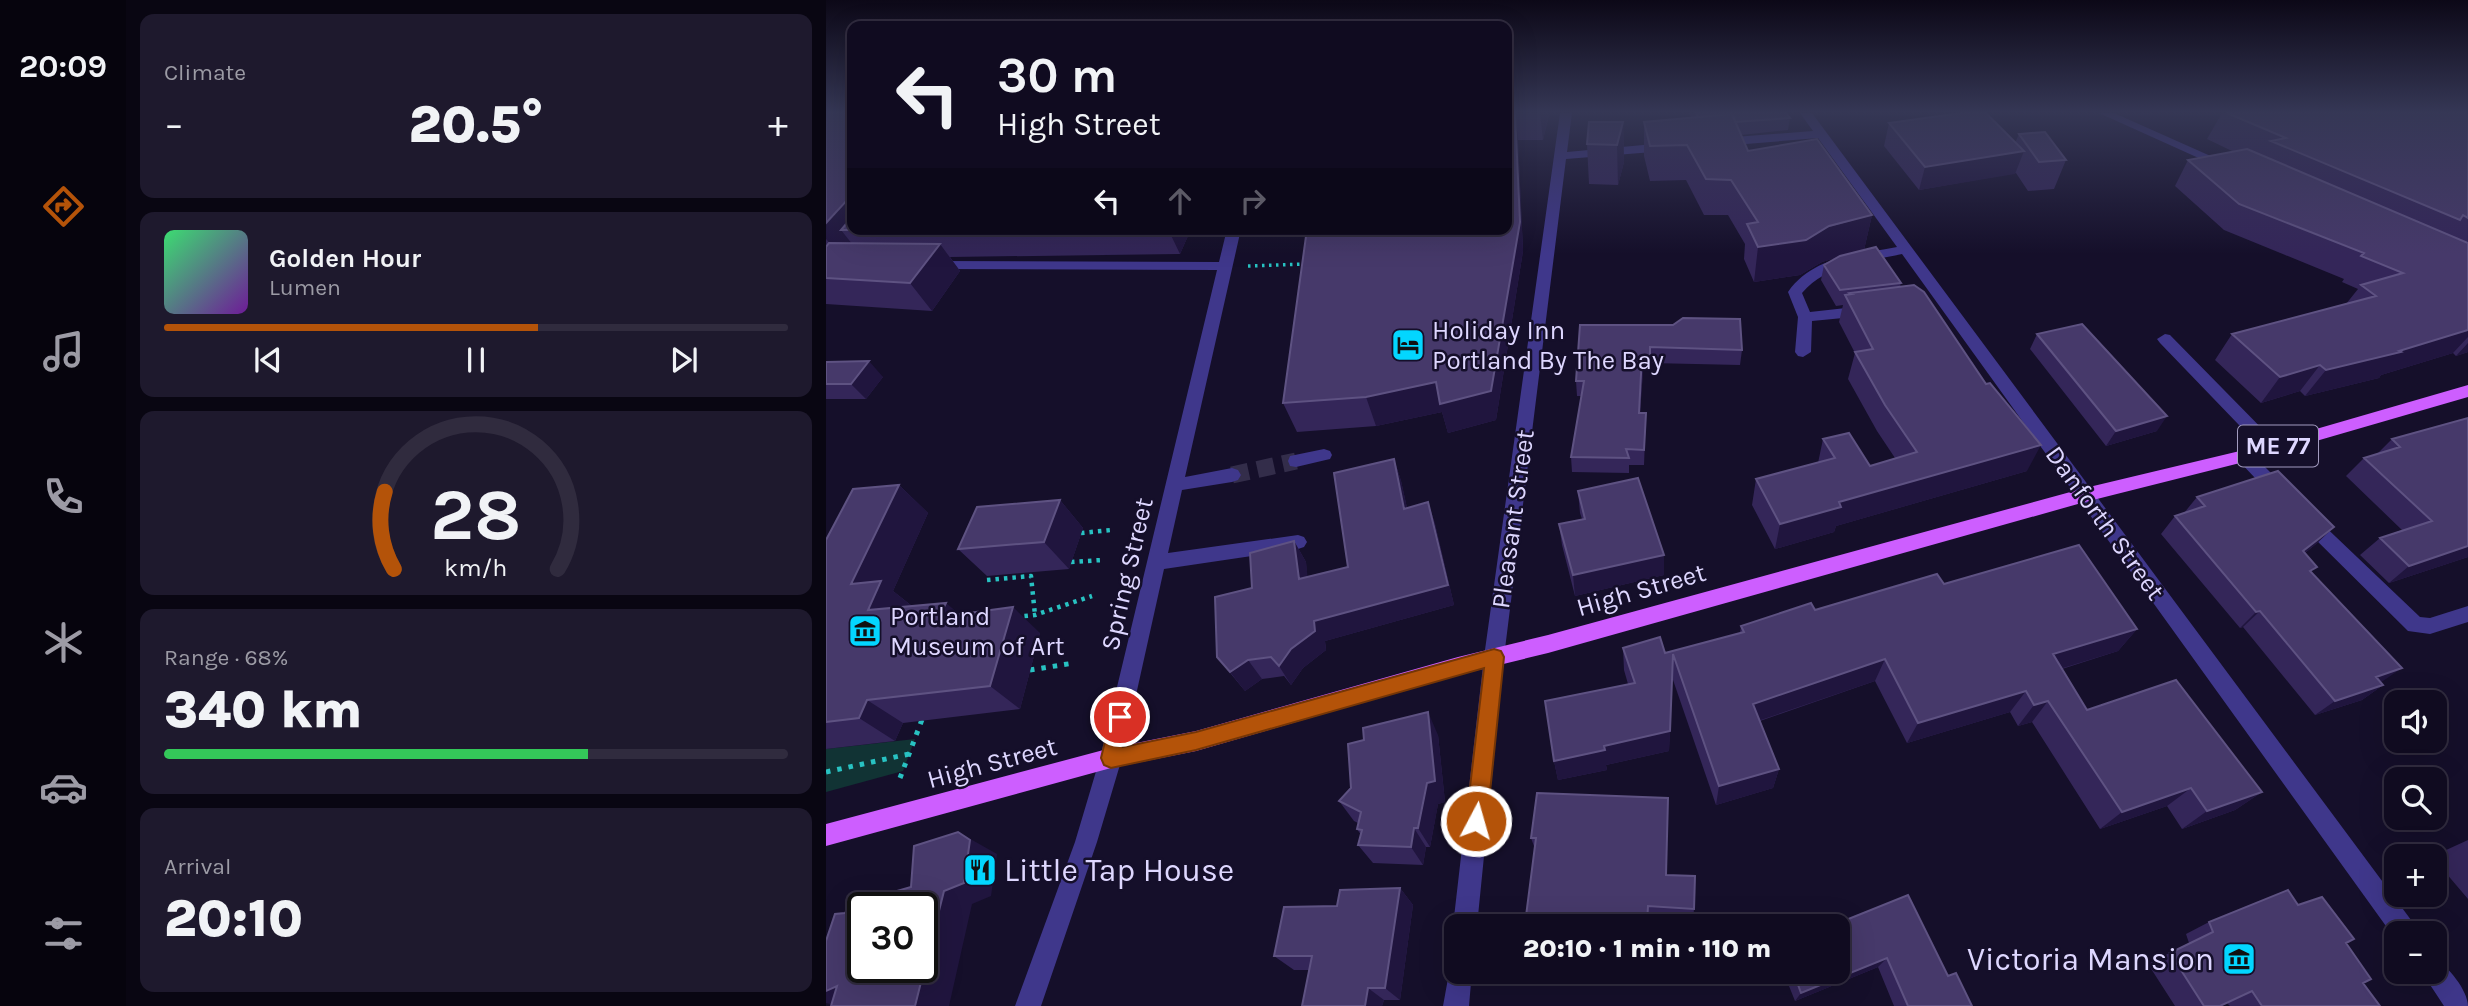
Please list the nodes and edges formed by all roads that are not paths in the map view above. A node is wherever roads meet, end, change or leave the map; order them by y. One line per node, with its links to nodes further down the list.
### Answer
1 (1560, 160): 24 (street, Pleasant Street)
2 (1841, 160): 6 (street, Danforth Street)
3 (2214, 160): 4 (street)
4 (2242, 172)
5 (1233, 235): 8 (street, Spring Street)
6 (1908, 249): 10 (street); 20 (street, Danforth Street)
7 (917, 265): 8 (street)
8 (1226, 266): 19 (street, Spring Street)
9 (1876, 309): 10 (street)
10 (1805, 317): 12 (street)
11 (2165, 339): 14 (street)
12 (1803, 352)
13 (2468, 391): 14 (main road, High Street / ME 77)
14 (2271, 448): 16 (main road, High Street / ME 77)
15 (1324, 456): 17 (street)
16 (2244, 456): 20 (main road, High Street / ME 77); 23 (street)
17 (1296, 461)
18 (1232, 475): 19 (street)
19 (1175, 485): 22 (street, Spring Street)
20 (2085, 495): 24 (main road, High Street / ME 77); 28 (street, Danforth Street)
21 (1298, 542): 22 (street)
22 (1157, 562): 25 (street, Spring Street)
23 (2468, 614)
24 (1494, 657): 25 (main road, High Street / ME 77); 27 (street, Pleasant Street)
25 (1111, 758): 26 (main road, High Street / ME 77); 31 (street, Spring Street)
26 (826, 835)
27 (1466, 914)
28 (2396, 921)
29 (1459, 984): 32 (street)
30 (2443, 984): 33 (street)
31 (1028, 1006)
32 (1456, 1006)
33 (2459, 1006)

